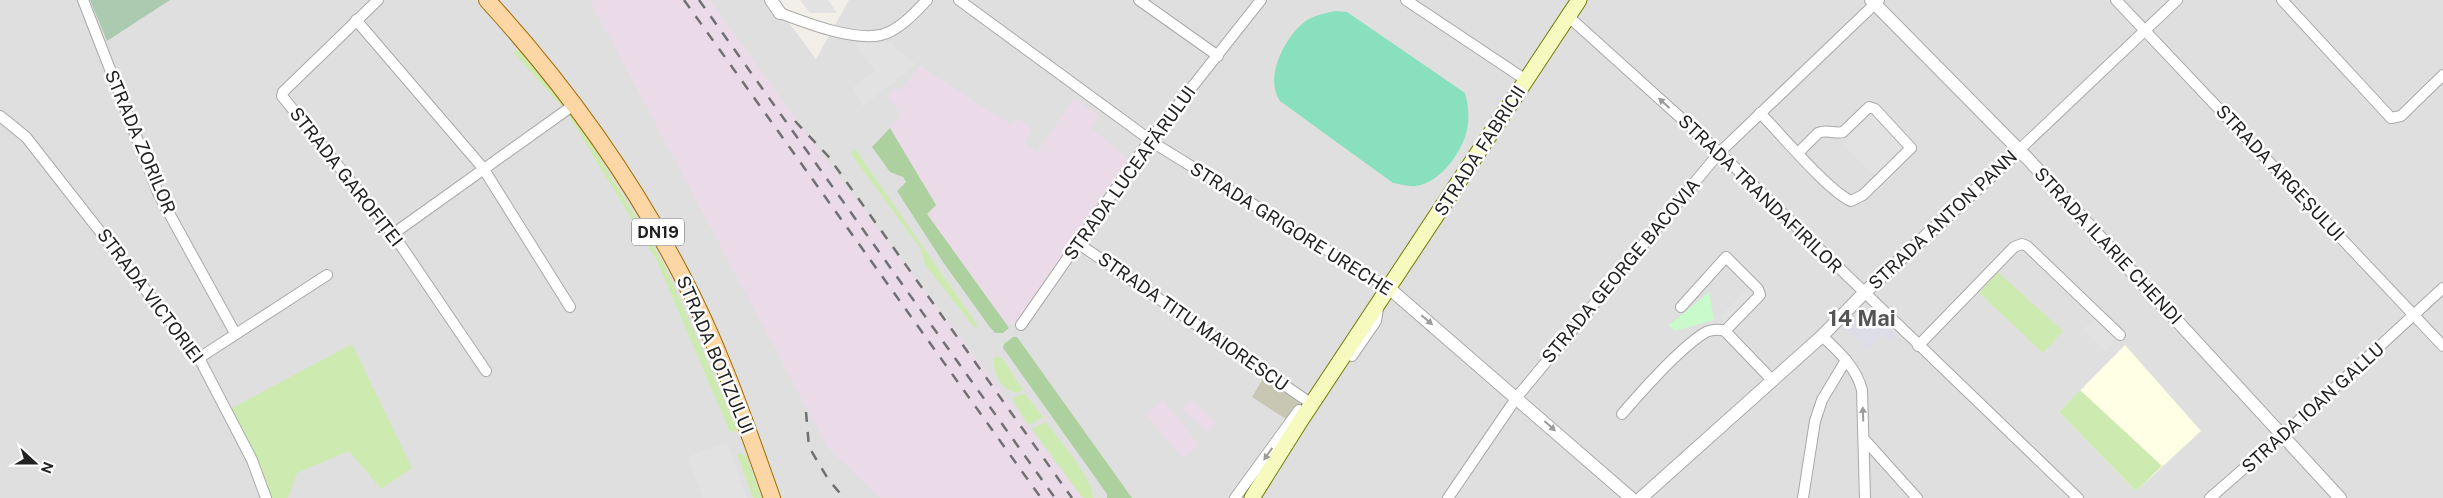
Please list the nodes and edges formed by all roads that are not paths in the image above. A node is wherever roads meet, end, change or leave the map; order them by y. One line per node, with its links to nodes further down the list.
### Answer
1 (83, 0): 42 (street, STRADA ZORILOR)
2 (378, 0): 17 (street, STRADA GAROFIȚEI)
3 (487, 0): 22 (main road, STRADA BOTIZULUI / DN19)
4 (771, 0): 15 (street)
5 (926, 0): 15 (street)
6 (959, 0): 25 (street, STRADA GRIGORE URECHE)
7 (1139, 0): 19 (street)
8 (1261, 0): 19 (street, STRADA LUCEAFĂRULUI)
9 (1406, 0): 21 (street)
10 (1579, 0): 16 (main road, STRADA FABRICII)
11 (2116, 0): 18 (street, STRADA ARGEȘULUI)
12 (2177, 0): 18 (street, STRADA ANTON PANN)
13 (2282, 0): 20 (street)
14 (1875, 2): 23 (street, STRADA GEORGE BACOVIA); 26 (street, STRADA ILARIE CHENDI)
15 (780, 13)
16 (1568, 17): 21 (main road, STRADA FABRICII); 27 (street, STRADA TRANDAFIRILOR, one-way to 16)
17 (356, 20): 29 (street); 30 (street, STRADA GAROFIȚEI)
18 (2145, 30): 26 (street, STRADA ANTON PANN); 39 (street, STRADA ARGEȘULUI)
19 (1218, 56): 25 (street, STRADA LUCEAFĂRULUI)
20 (2442, 78)
21 (1526, 80): 34 (main road, STRADA FABRICII)
22 (575, 104): 29 (street); 58 (main road, STRADA BOTIZULUI / DN19)
23 (1760, 112): 27 (street, STRADA GEORGE BACOVIA); 28 (street)
24 (0, 116): 47 (street, STRADA VICTORIEI)
25 (1151, 140): 31 (street, STRADA LUCEAFĂRULUI); 34 (street, STRADA GRIGORE URECHE)
26 (2020, 150): 35 (street, STRADA ANTON PANN); 54 (street, STRADA ILARIE CHENDI)
27 (1719, 153): 35 (street, STRADA TRANDAFIRILOR); 51 (street, STRADA GEORGE BACOVIA)
28 (1798, 153): 28 (street)
29 (483, 168): 30 (street); 37 (street)
30 (393, 234): 49 (street, STRADA GAROFIȚEI)
31 (1079, 244): 40 (street, STRADA LUCEAFĂRULUI); 52 (street, STRADA TITU MAIORESCU)
32 (327, 275): 42 (street)
33 (2443, 288): 39 (street, STRADA IOAN GALLU)
34 (1390, 289): 36 (main road, STRADA FABRICII); 51 (street, STRADA GRIGORE URECHE, one-way to 51)
35 (1864, 293): 44 (street, STRADA ANTON PANN); 45 (street, STRADA TRANDAFIRILOR)
36 (1379, 302): 52 (street, STRADA FABRICII); 56 (main road, STRADA FABRICII)
37 (570, 307)
38 (1681, 307): 41 (street)
39 (2415, 316): 46 (street, STRADA ARGEȘULUI); 54 (street, STRADA IOAN GALLU)
40 (1021, 325)
41 (1725, 330): 50 (street); 53 (street)
42 (235, 333): 47 (street)
43 (2120, 335): 45 (street)
44 (1822, 336): 48 (street); 50 (street, STRADA ANTON PANN)
45 (1918, 346): 67 (street, STRADA TRANDAFIRILOR)
46 (2443, 346)
47 (199, 358): 57 (street, STRADA VICTORIEI)
48 (1846, 360): 55 (street, one-way to 48); 64 (street)
49 (486, 371)
50 (1772, 380): 63 (street, STRADA ANTON PANN)
51 (1516, 397): 61 (street, STRADA GEORGE BACOVIA); 62 (street, STRADA GRIGORE URECHE, one-way to 62)
52 (1306, 400): 59 (street, STRADA FABRICII, one-way to 59)
53 (1622, 414)
54 (2282, 435): 68 (street, STRADA IOAN GALLU); 69 (street, STRADA ILARIE CHENDI)
55 (1864, 439): 65 (street); 66 (street)
56 (1259, 491): 60 (main road, STRADA FABRICII)
57 (266, 498)
58 (772, 498)
59 (1235, 498)
60 (1252, 498)
61 (1448, 498)
62 (1630, 498)
63 (1641, 498)
64 (1803, 498)
65 (1866, 498)
66 (1918, 498)
67 (2078, 498)
68 (2210, 498)
69 (2340, 498)

